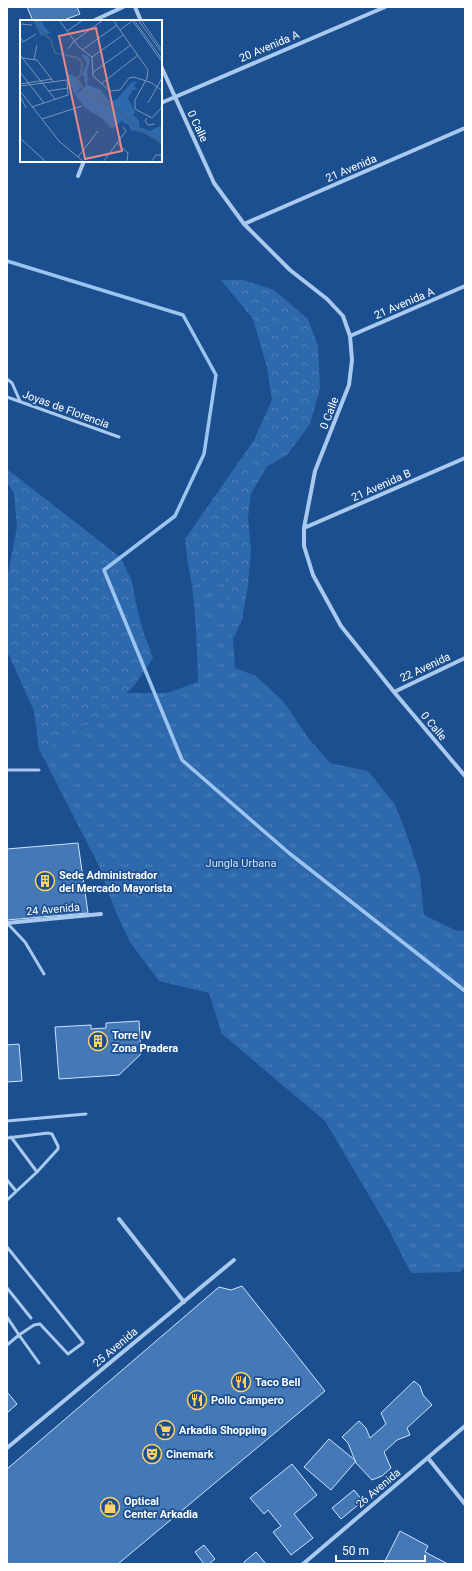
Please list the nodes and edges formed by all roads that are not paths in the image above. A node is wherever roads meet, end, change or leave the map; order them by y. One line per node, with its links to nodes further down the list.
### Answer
1 (123, 7): 4 (street)
2 (135, 7): 5 (street)
3 (385, 7): 7 (street, 20 Avenida A)
4 (95, 20)
5 (141, 20)
6 (162, 68): 7 (street, 0 Calle)
7 (174, 96): 8 (street, 20 Avenida A); 12 (street, 0 Calle)
8 (162, 102)
9 (465, 128): 12 (street, 21 Avenida)
10 (84, 162): 11 (street)
11 (78, 176)
12 (244, 224): 14 (street, 0 Calle)
13 (465, 286): 14 (street, 21 Avenida A)
14 (350, 336): 20 (street, 0 Calle)
15 (7, 379): 17 (lane)
16 (7, 397): 17 (lane, Joyas de Florencia)
17 (20, 401): 18 (lane, Joyas de Florencia)
18 (119, 438)
19 (465, 458): 20 (street, 21 Avenida B)
20 (304, 528): 22 (street, 0 Calle)
21 (465, 658): 22 (street, 22 Avenida)
22 (394, 692): 25 (street, 0 Calle)
23 (7, 770): 24 (lane)
24 (39, 770)
25 (465, 776)
26 (100, 914): 27 (street, 24 Avenida)
27 (7, 923): 28 (lane)
28 (44, 974)
29 (86, 1114): 30 (lane)
30 (7, 1121)
31 (9, 1138): 32 (lane); 32 (lane)
32 (37, 1172): 34 (lane)
33 (7, 1180): 34 (lane)
34 (16, 1191): 35 (lane)
35 (7, 1200)
36 (118, 1219): 40 (street)
37 (7, 1247): 43 (lane)
38 (234, 1260): 40 (street, 25 Avenida)
39 (7, 1288): 42 (lane)
40 (184, 1302): 47 (street, 25 Avenida)
41 (7, 1317): 43 (lane)
42 (31, 1318)
43 (20, 1335): 44 (lane); 45 (lane)
44 (7, 1345)
45 (39, 1363)
46 (465, 1426): 48 (street, 26 Avenida)
47 (7, 1448)
48 (428, 1458): 49 (street); 50 (street, 26 Avenida)
49 (465, 1504)
50 (302, 1564)

